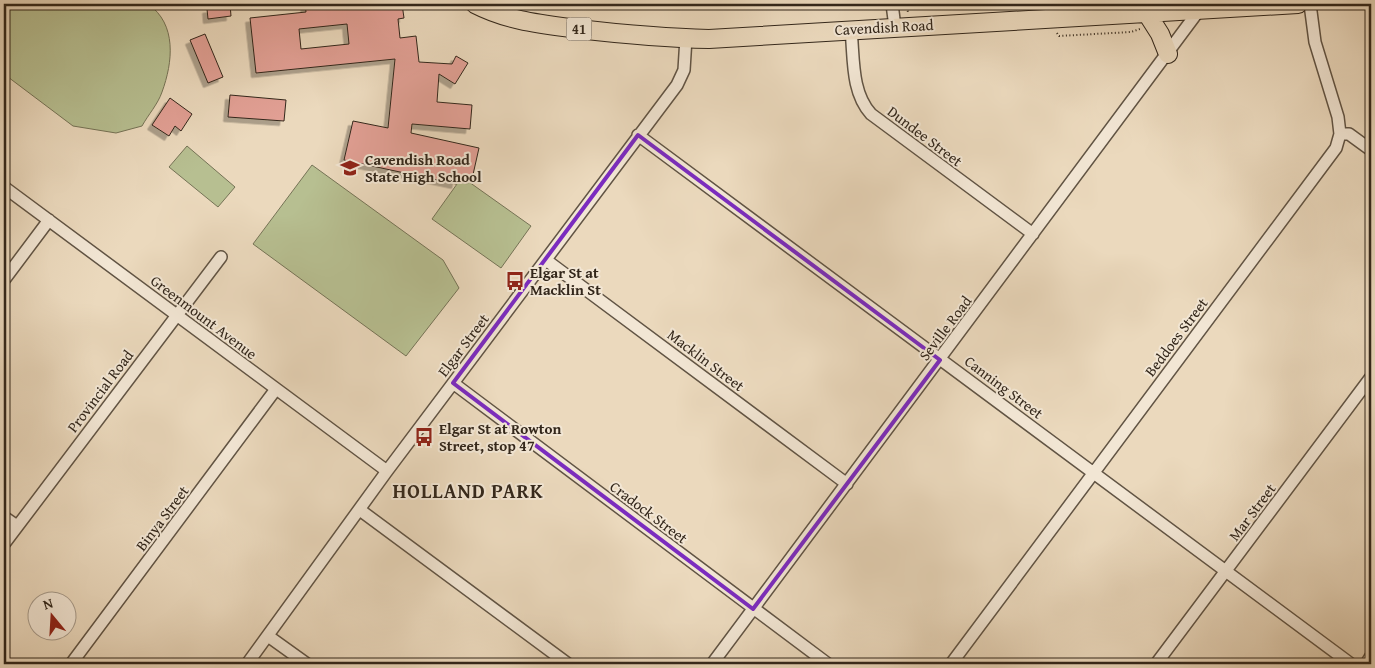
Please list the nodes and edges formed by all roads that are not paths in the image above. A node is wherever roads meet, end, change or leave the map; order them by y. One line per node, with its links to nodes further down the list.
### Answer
1 (474, 4): 9 (main road, Cavendish Road / 41)
2 (892, 4): 7 (street)
3 (1289, 4): 5 (main road, Cavendish Road / 41)
4 (1310, 4): 11 (street)
5 (1200, 9): 6 (main road, Cavendish Road / 41); 10 (street, Seville Road)
6 (1146, 12): 7 (main road, Cavendish Road / 41); 10 (main road)
7 (895, 27): 8 (main road, Cavendish Road / 41)
8 (851, 30): 9 (main road, Cavendish Road / 41); 16 (street, Dundee Street)
9 (686, 38): 12 (street, Elgar Street)
10 (1168, 54): 16 (street, Seville Road)
11 (1340, 134): 13 (street); 26 (street, Beddoes Street)
12 (638, 135): 18 (street, Elgar Street); 21 (street, Canning Street)
13 (1371, 150)
14 (4, 187): 15 (street, Greenmount Avenue)
15 (49, 220): 19 (street); 20 (street, Greenmount Avenue)
16 (1033, 234): 21 (street, Seville Road)
17 (221, 257): 20 (street, Provincial Road)
18 (546, 260): 23 (street, Elgar Street); 27 (street, Macklin Street)
19 (4, 280)
20 (177, 315): 24 (street, Greenmount Avenue); 30 (street, Provincial Road)
21 (940, 360): 26 (street, Canning Street); 27 (street, Seville Road)
22 (1371, 377): 32 (street, Mar Street)
23 (453, 384): 25 (street, Elgar Street); 33 (street, Cradock Street)
24 (276, 389): 25 (street, Greenmount Avenue); 36 (street, Binya Street)
25 (387, 471): 28 (street, Elgar Street)
26 (1093, 473): 32 (street, Canning Street); 42 (street, Beddoes Street)
27 (847, 484): 33 (street, Seville Road)
28 (360, 510): 34 (street, Elgar Street); 39 (street)
29 (4, 517): 30 (street)
30 (17, 526): 31 (street, Provincial Road)
31 (4, 544)
32 (1226, 571): 43 (street, Mar Street); 44 (street, Canning Street)
33 (753, 609): 40 (street, Seville Road); 41 (street, Cradock Street)
34 (268, 636): 37 (street, Elgar Street); 38 (street)
35 (1371, 656): 45 (street)
36 (71, 664)
37 (247, 664)
38 (307, 664)
39 (568, 664)
40 (712, 664)
41 (828, 664)
42 (951, 664)
43 (1156, 664)
44 (1351, 664)
45 (1366, 664)

